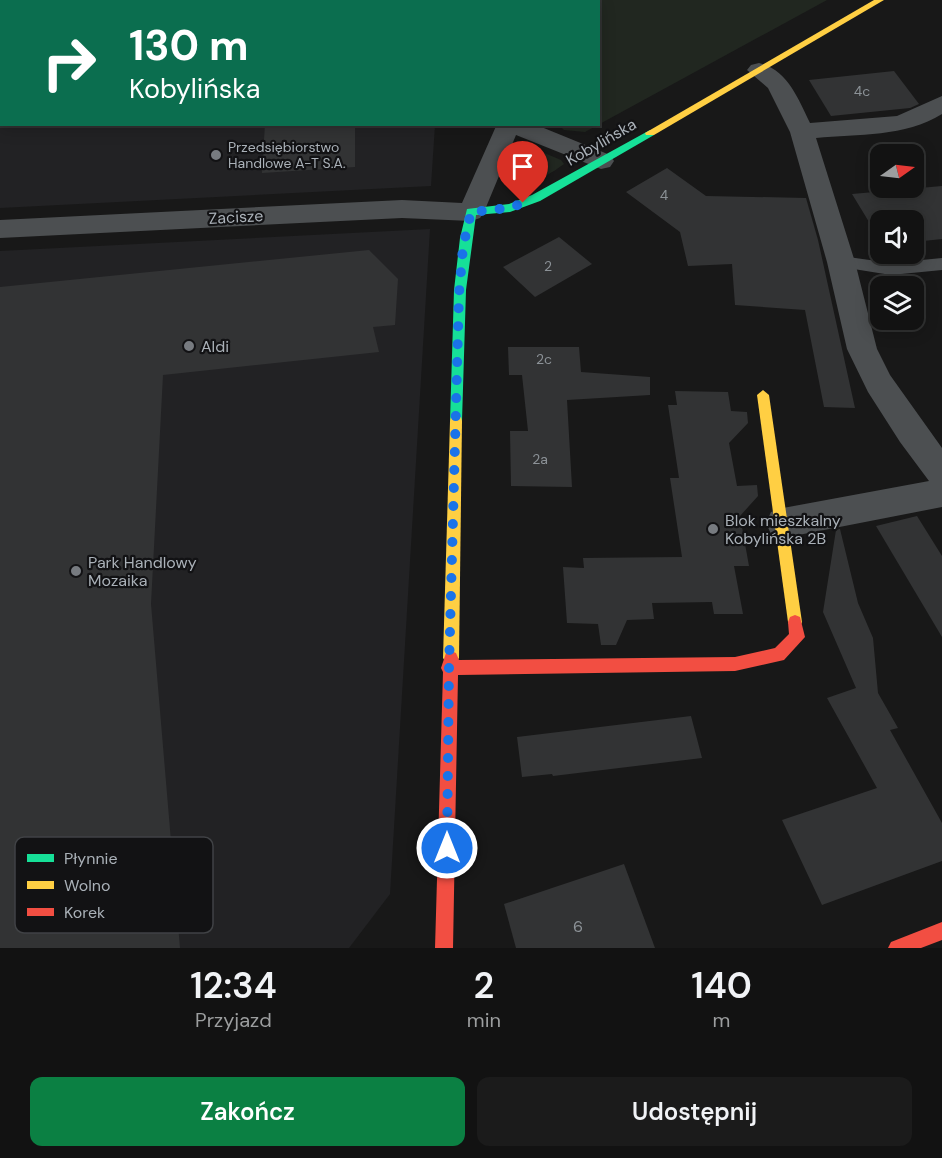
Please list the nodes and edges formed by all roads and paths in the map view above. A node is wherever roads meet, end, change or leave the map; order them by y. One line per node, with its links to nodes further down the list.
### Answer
1 (880, 0): 2 (street, Kobylińska)
2 (759, 70): 6 (street); 7 (street, Kobylińska)
3 (942, 103): 6 (street)
4 (509, 126): 8 (street)
5 (515, 126): 7 (street)
6 (802, 132): 10 (street)
7 (601, 161): 8 (street, Kobylińska)
8 (471, 212): 9 (street, Zacisze); 18 (street)
9 (0, 229)
10 (841, 262): 11 (lane); 13 (street)
11 (942, 264)
12 (764, 395): 17 (street)
13 (911, 433): 14 (street); 15 (street)
14 (942, 440)
15 (942, 473)
16 (942, 493): 17 (street)
17 (783, 523): 18 (street)
18 (449, 668): 20 (street)
19 (942, 931): 21 (street)
20 (444, 948)
21 (897, 948)

